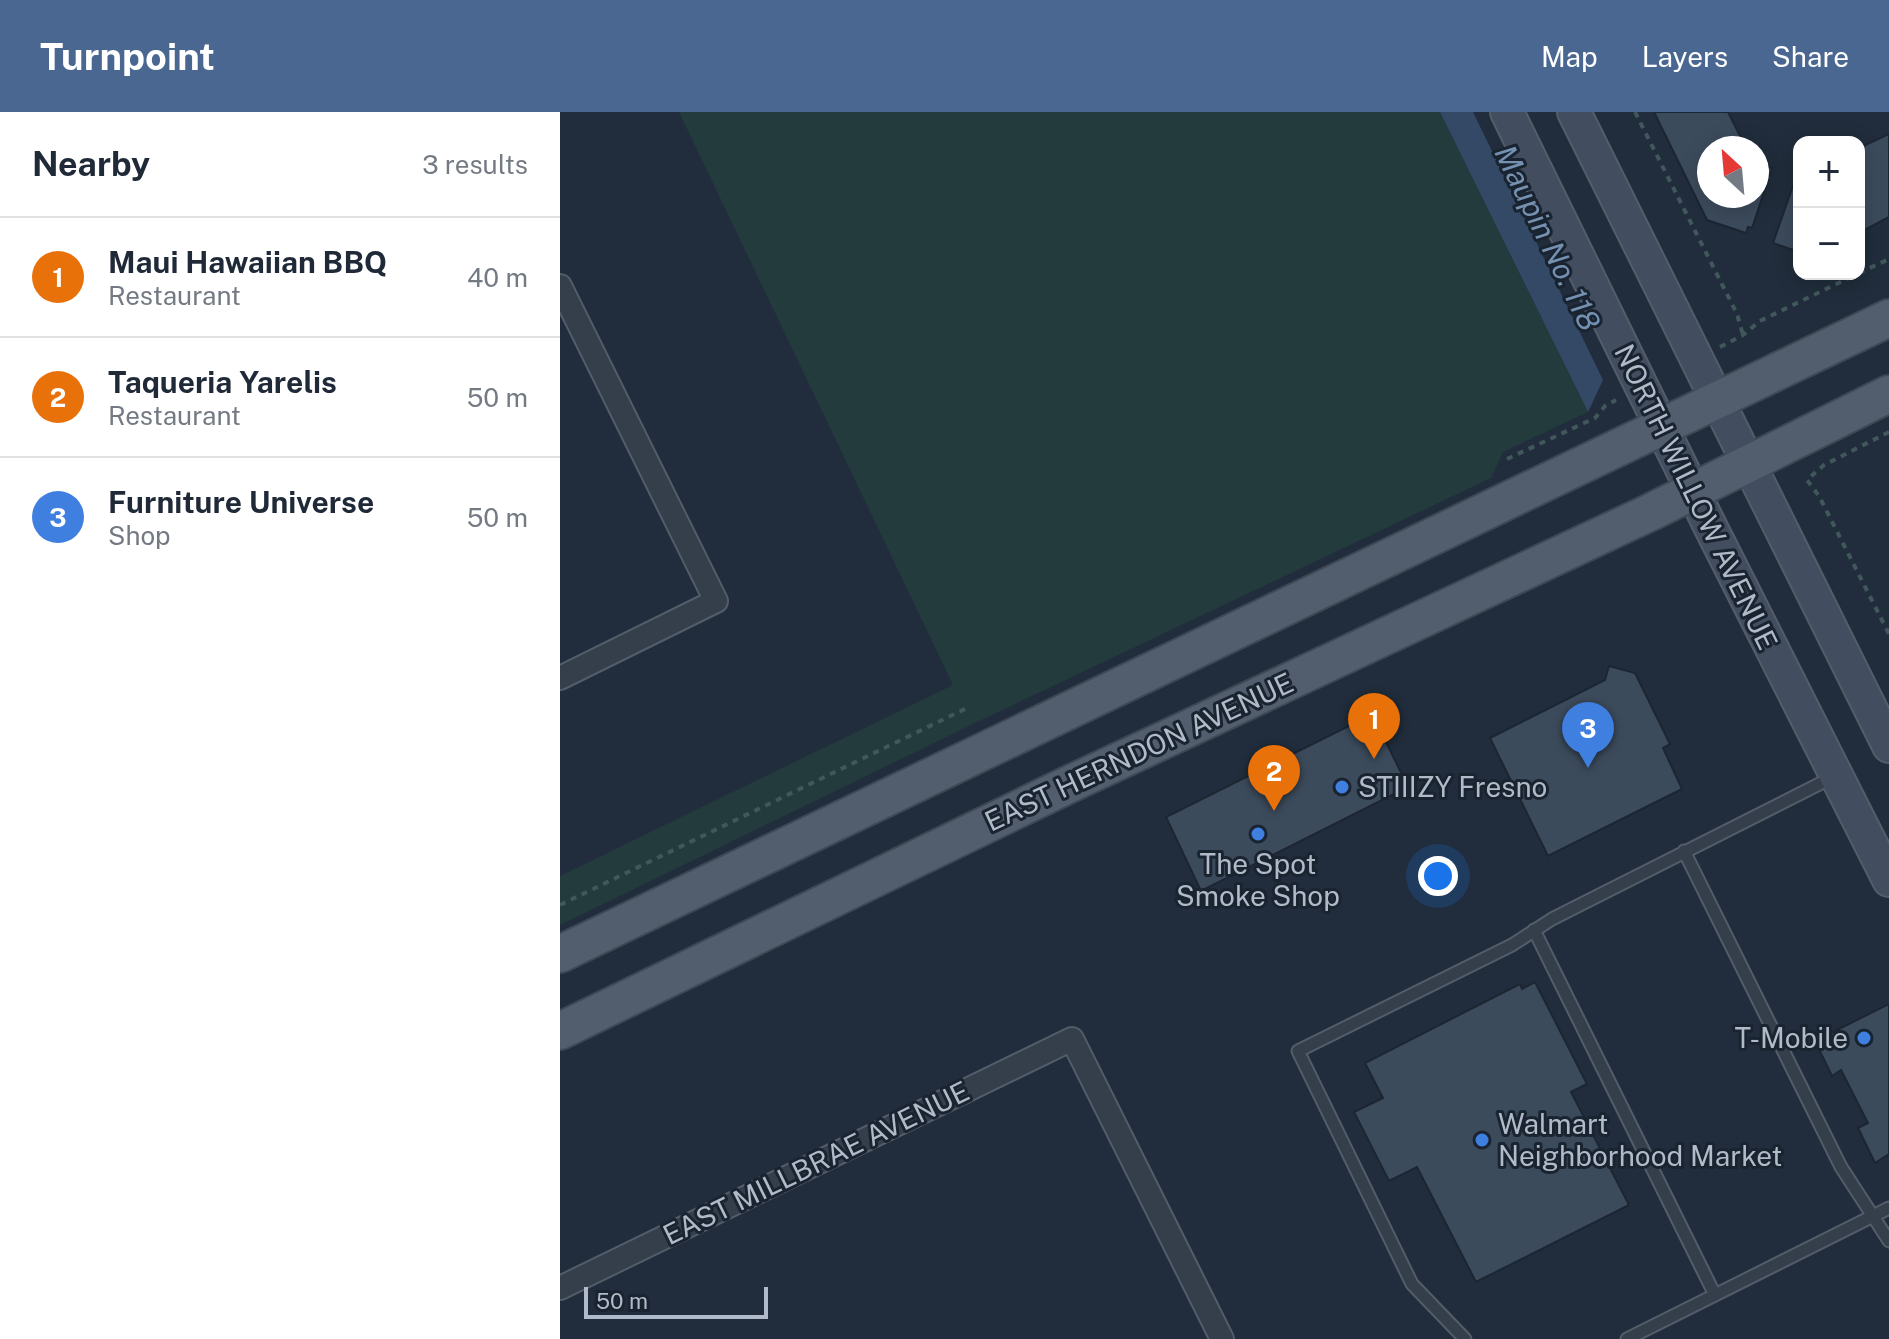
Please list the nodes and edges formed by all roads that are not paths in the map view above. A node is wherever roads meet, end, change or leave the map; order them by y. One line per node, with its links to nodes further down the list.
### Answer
1 (1507, 112): 7 (main road, NORTH WILLOW AVENUE)
2 (1574, 112): 6 (main road, NORTH WILLOW AVENUE)
3 (560, 286): 9 (street)
4 (1889, 318): 6 (main road)
5 (1889, 394): 8 (main road, EAST HERNDON AVENUE)
6 (1719, 401): 7 (main road); 8 (main road, NORTH WILLOW AVENUE)
7 (1661, 428): 8 (main road, NORTH WILLOW AVENUE); 15 (main road)
8 (1721, 477): 10 (main road, NORTH WILLOW AVENUE); 11 (main road, NORTH WILLOW AVENUE); 16 (main road, EAST HERNDON AVENUE)
9 (560, 678)
10 (1889, 746)
11 (1835, 776): 12 (lane); 13 (main road, NORTH WILLOW AVENUE)
12 (1684, 851): 14 (lane); 18 (lane)
13 (1889, 880)
14 (1534, 930): 21 (lane); 23 (lane)
15 (560, 954)
16 (560, 1031)
17 (1889, 1208): 18 (lane)
18 (1874, 1216): 19 (lane); 21 (lane)
19 (1889, 1241)
20 (560, 1288): 22 (street, EAST MILLBRAE AVENUE)
21 (1715, 1295): 24 (lane)
22 (1222, 1339)
23 (1465, 1339)
24 (1627, 1339)

